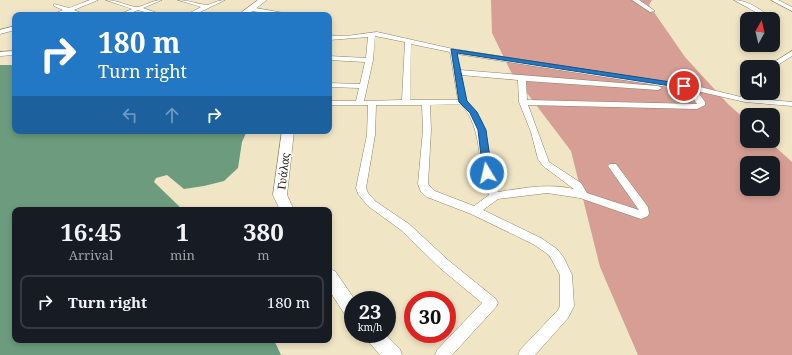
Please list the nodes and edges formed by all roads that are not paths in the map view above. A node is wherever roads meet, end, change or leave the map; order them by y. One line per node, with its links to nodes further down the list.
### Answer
1 (95, 0): 15 (street)
2 (109, 0): 12 (street)
3 (159, 0): 12 (street)
4 (181, 0): 11 (street)
5 (222, 0): 11 (street)
6 (263, 0): 13 (street)
7 (635, 0): 16 (street)
8 (737, 0): 24 (street)
9 (774, 0): 14 (street)
10 (56, 2): 15 (street)
11 (207, 7): 21 (street)
12 (137, 8): 19 (street); 20 (street)
13 (250, 9): 22 (street); 23 (street)
14 (792, 9)
15 (68, 10): 17 (street); 18 (street)
16 (652, 11)
17 (62, 12)
18 (74, 12)
19 (128, 12)
20 (150, 12)
21 (196, 12)
22 (246, 12)
23 (267, 12)
24 (759, 12)
25 (12, 29): 26 (street)
26 (0, 32)
27 (372, 35): 28 (street); 29 (street); 35 (street)
28 (332, 38)
29 (408, 42): 30 (street); 49 (street)
30 (453, 51): 37 (street); 41 (street)
31 (12, 53): 33 (street)
32 (792, 53): 36 (street)
33 (0, 54)
34 (332, 58): 35 (street)
35 (369, 60): 40 (street)
36 (780, 62)
37 (458, 72): 38 (street); 44 (street)
38 (522, 78): 41 (street); 45 (street)
39 (332, 84): 40 (street)
40 (363, 86): 47 (street)
41 (696, 89): 42 (street); 45 (street)
42 (740, 99)
43 (745, 100): 51 (street)
44 (463, 102): 50 (street); 54 (street)
45 (522, 102): 55 (street)
46 (332, 103): 47 (street)
47 (360, 103): 48 (street)
48 (372, 103): 49 (street); 62 (street)
49 (406, 103): 50 (street)
50 (426, 103): 57 (street)
51 (792, 104)
52 (288, 134): 56 (street, Γυάλας)
53 (613, 166): 55 (street)
54 (495, 196): 55 (street); 57 (street)
55 (584, 196)
56 (286, 207)
57 (475, 211): 63 (street)
58 (332, 280): 59 (street)
59 (344, 298)
60 (382, 343): 61 (street)
61 (393, 355)
62 (442, 355)
63 (525, 355)

